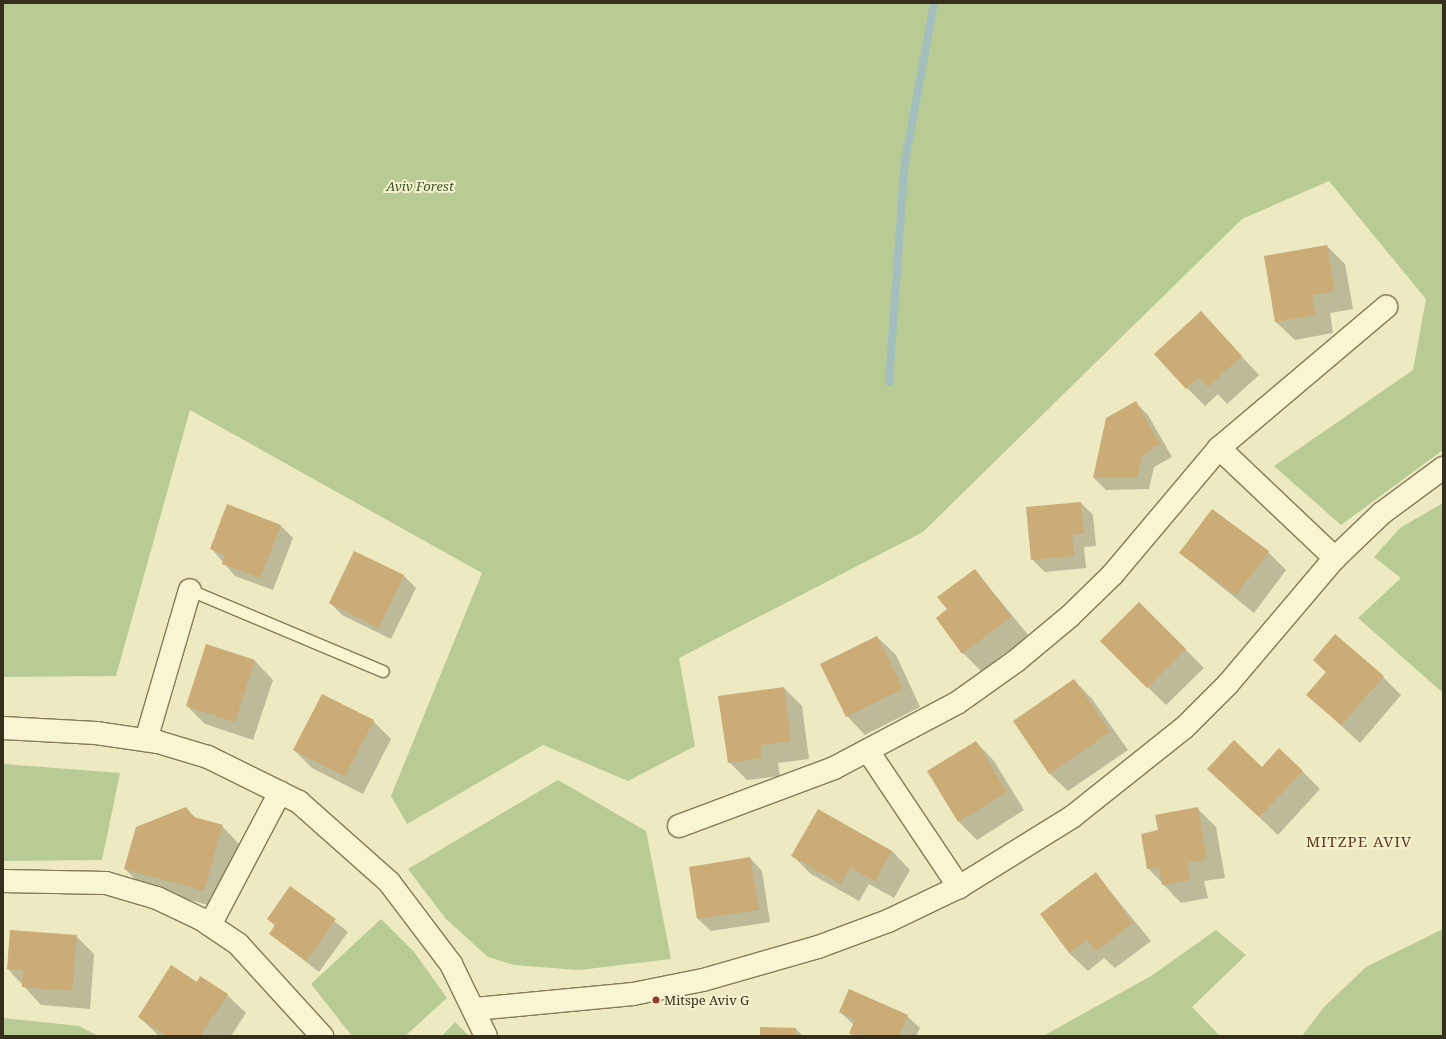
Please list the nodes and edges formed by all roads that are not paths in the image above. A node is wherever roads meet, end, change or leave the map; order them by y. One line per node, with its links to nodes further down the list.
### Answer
1 (1386, 307): 2 (street)
2 (1220, 448): 4 (street); 9 (street)
3 (1443, 468): 4 (street)
4 (1335, 558): 13 (street)
5 (190, 590): 6 (lane); 8 (street)
6 (383, 671)
7 (3, 728): 8 (street)
8 (146, 740): 10 (street)
9 (868, 751): 11 (street); 13 (street)
10 (280, 792): 14 (street); 15 (street)
11 (680, 826)
12 (3, 881): 14 (street)
13 (959, 887): 15 (street)
14 (210, 925): 16 (street)
15 (475, 1009): 17 (street)
16 (322, 1036)
17 (486, 1036)

